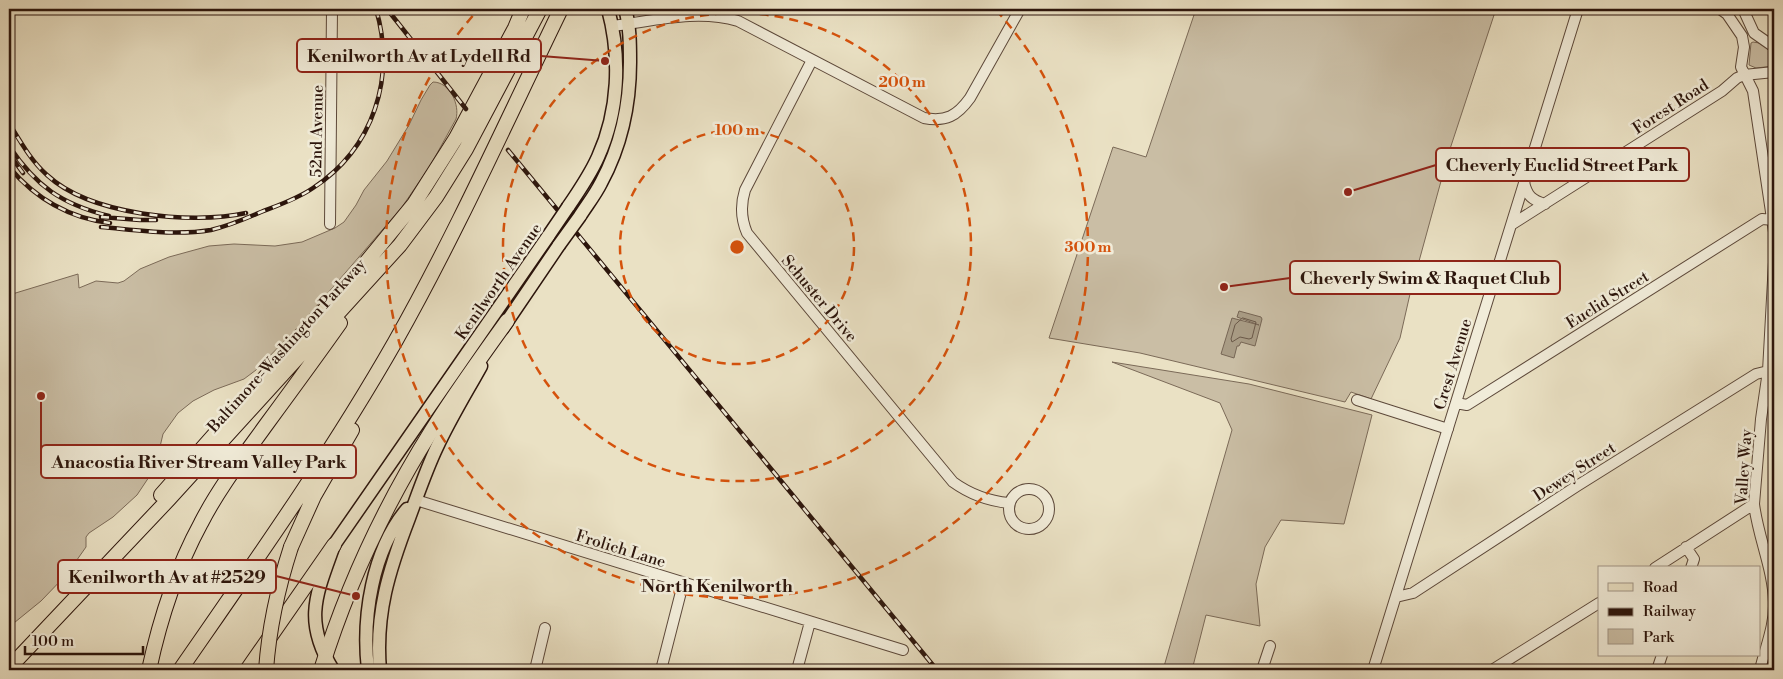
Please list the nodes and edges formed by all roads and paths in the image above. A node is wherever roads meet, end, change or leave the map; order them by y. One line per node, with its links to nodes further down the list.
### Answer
1 (332, 9): 23 (street, 52nd Avenue)
2 (522, 9): 42 (highway)
3 (540, 9): 27 (highway, Baltimore-Washington Parkway)
4 (561, 9): 29 (highway)
5 (608, 9): 13 (main road, Kenilworth Avenue)
6 (625, 9): 12 (main road, Kenilworth Avenue)
7 (1020, 9): 17 (street)
8 (1578, 9): 20 (street, Crest Avenue)
9 (1720, 9): 15 (street)
10 (1743, 9): 14 (street)
11 (680, 13): 12 (street); 17 (street)
12 (628, 24): 13 (street); 28 (main road, Kenilworth Avenue, bridge)
13 (613, 26): 37 (main road, Kenilworth Avenue, bridge)
14 (1754, 33): 15 (street); 16 (street)
15 (1742, 36): 19 (street)
16 (1774, 47)
17 (812, 60): 35 (street, Schuster Drive)
18 (1774, 72): 19 (street, Forest Road)
19 (1744, 75): 21 (street, Forest Road); 22 (street)
20 (1524, 182): 21 (street); 24 (street, Crest Avenue)
21 (1545, 204): 24 (street, Forest Road)
22 (1774, 220): 25 (street); 32 (street, Euclid Street)
23 (330, 224)
24 (1511, 225): 32 (street, Crest Avenue)
25 (1774, 232)
26 (1774, 262): 30 (street, Valley Way)
27 (384, 264): 42 (highway, Baltimore-Washington Parkway); 51 (highway)
28 (506, 321): 34 (main road, Kenilworth Avenue); 49 (highway)
29 (394, 343): 53 (highway); 55 (highway, bridge)
30 (1768, 371): 36 (street, Valley Way); 43 (street, Dewey Street)
31 (1356, 400): 33 (street)
32 (1456, 403): 33 (street, Crest Avenue)
33 (1448, 429): 43 (street, Crest Avenue)
34 (416, 500): 41 (street, Frolich Lane); 58 (main road, Kenilworth Avenue); 59 (main road, Kenilworth Avenue)
35 (1010, 503): 35 (street)
36 (1754, 504): 38 (street); 67 (street, Valley Way)
37 (334, 545): 49 (main road, Kenilworth Avenue); 54 (highway)
38 (1686, 547): 39 (street); 40 (street)
39 (1658, 566)
40 (1692, 566)
41 (683, 584): 45 (street, Frolich Lane); 61 (street)
42 (81, 593): 52 (highway, Baltimore-Washington Parkway)
43 (1396, 597): 64 (street, Crest Avenue)
44 (1598, 604): 65 (street)
45 (810, 622): 48 (street, Frolich Lane); 62 (street)
46 (545, 628): 60 (street)
47 (1270, 646): 63 (street)
48 (903, 650)
49 (325, 656): 56 (highway); 57 (main road, Kenilworth Avenue)
50 (1662, 656): 66 (street)
51 (150, 667)
52 (9, 668)
53 (180, 670)
54 (247, 670)
55 (266, 670)
56 (320, 670)
57 (333, 670)
58 (368, 670)
59 (380, 670)
60 (535, 670)
61 (661, 670)
62 (797, 670)
63 (1262, 670)
64 (1373, 670)
65 (1492, 670)
66 (1657, 670)
67 (1760, 670)

